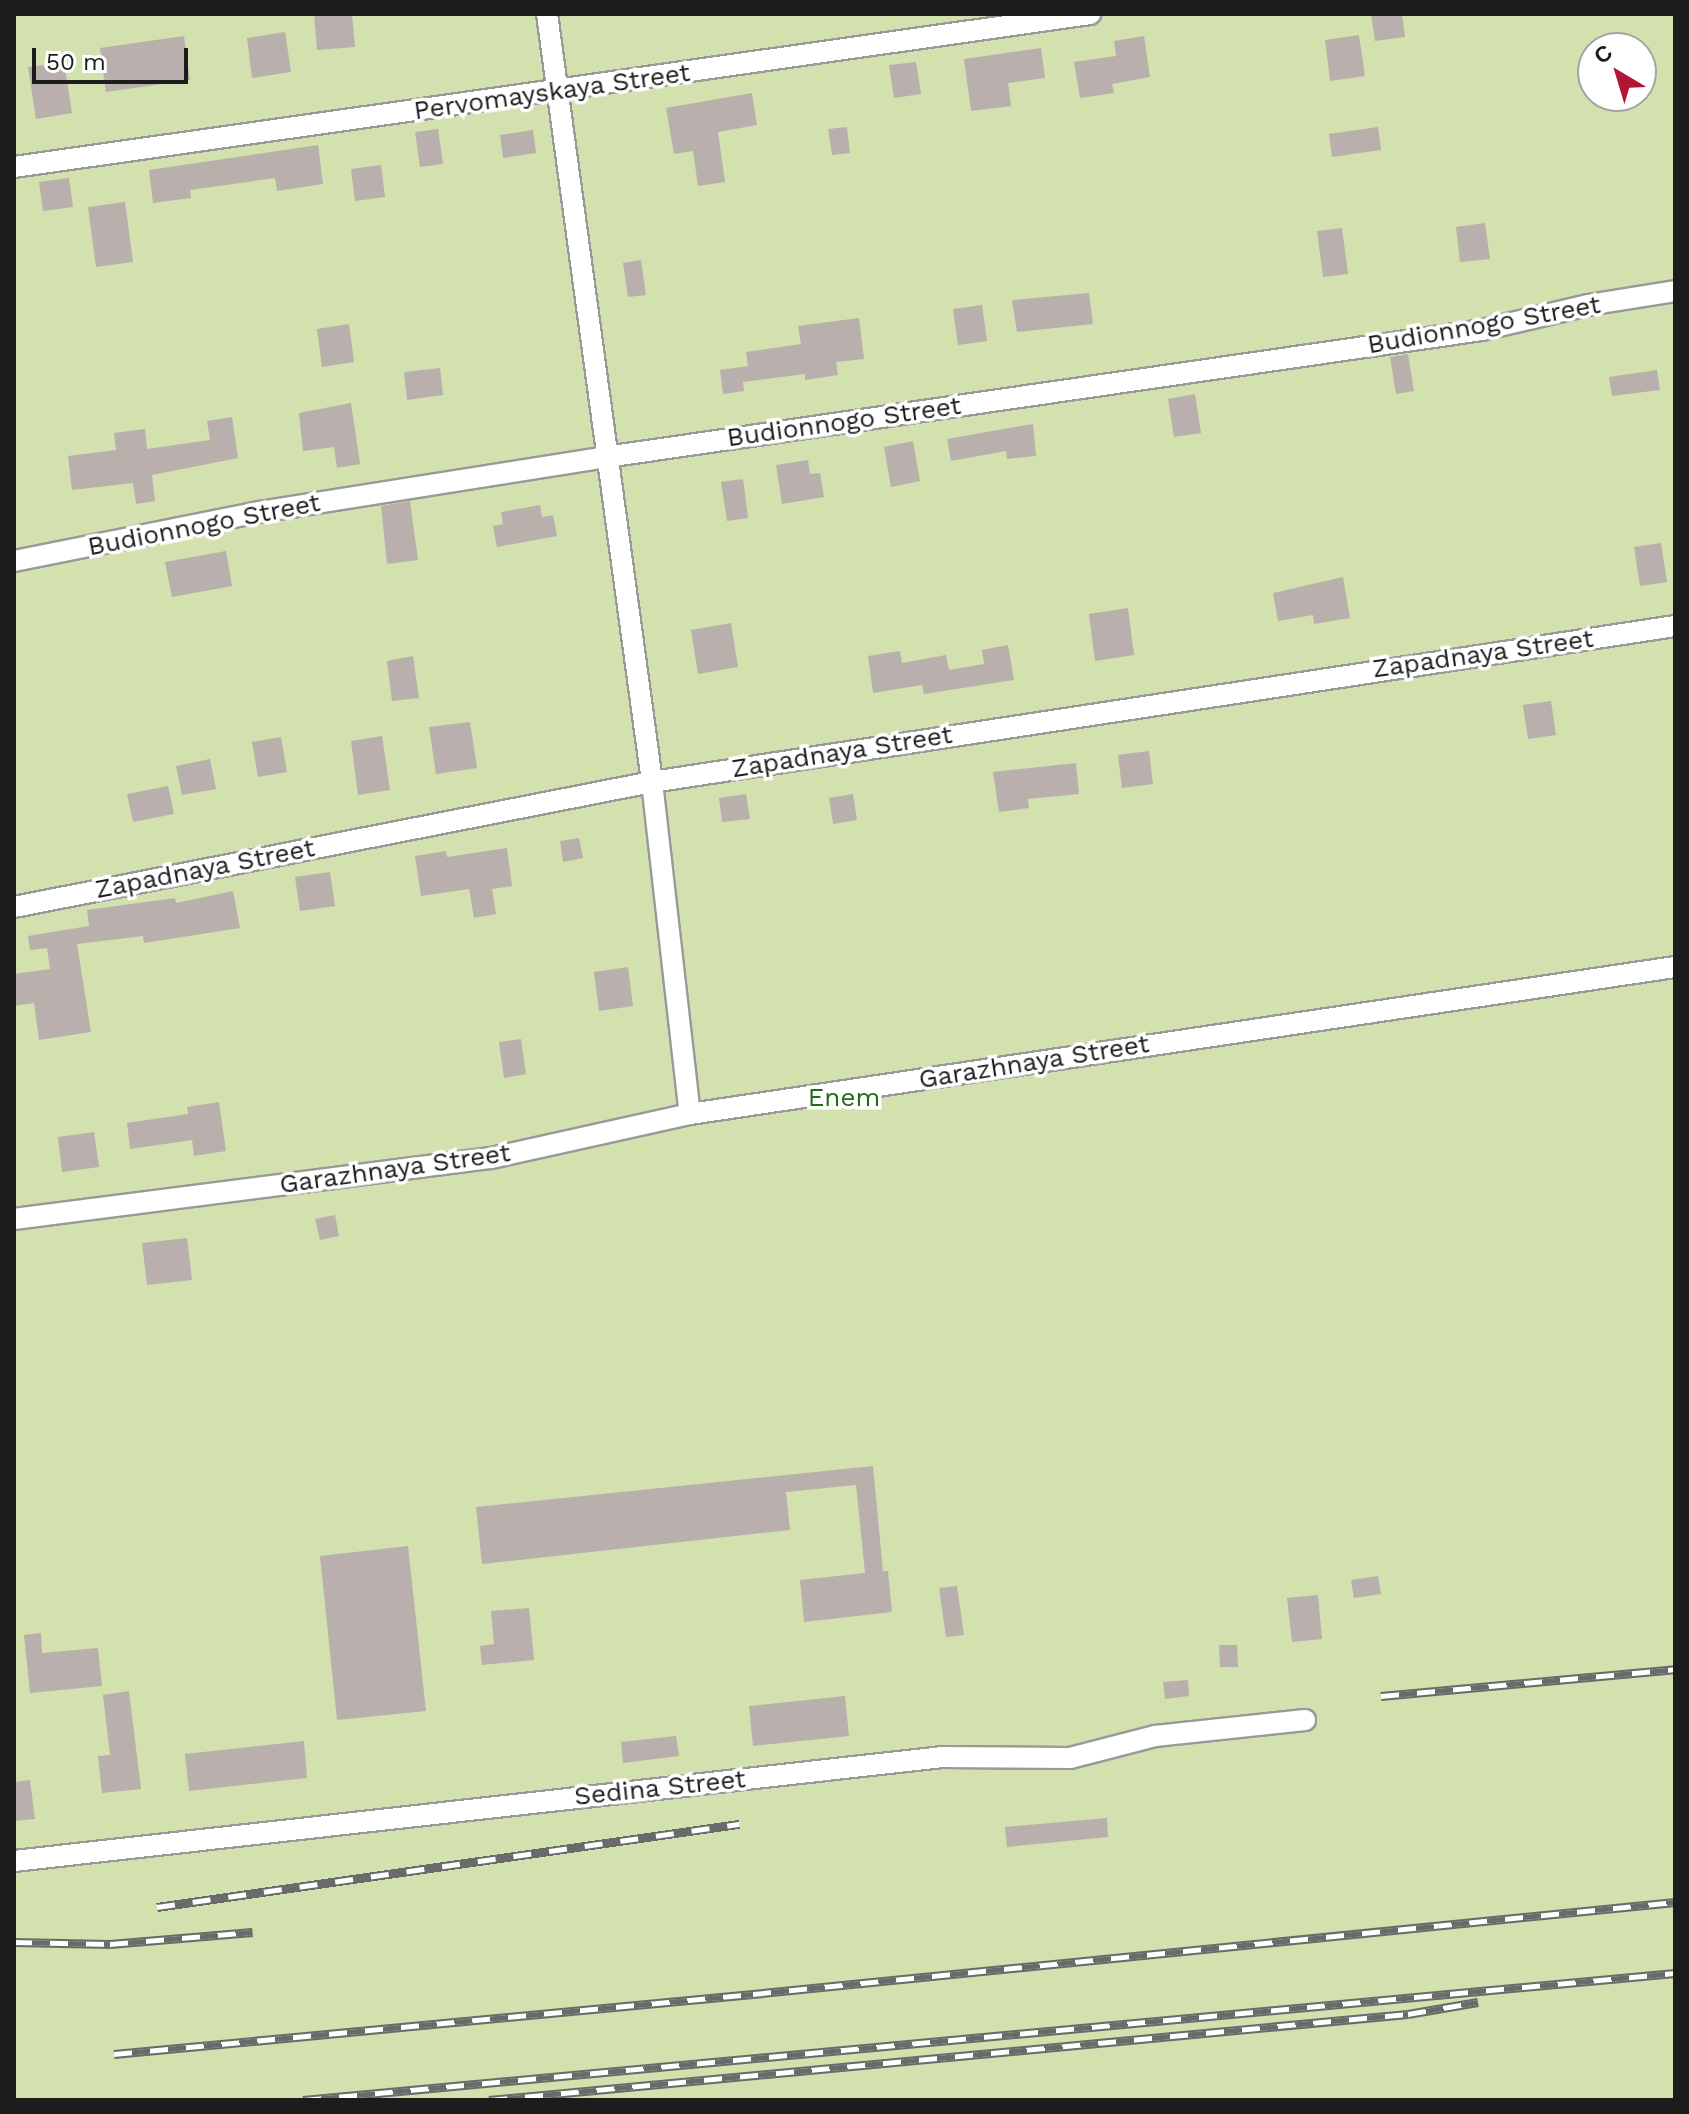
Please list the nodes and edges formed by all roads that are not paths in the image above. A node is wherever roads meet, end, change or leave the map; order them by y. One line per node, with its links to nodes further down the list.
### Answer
1 (547, 14): 3 (street)
2 (1090, 14): 3 (street, Pervomayskaya Street)
3 (556, 92): 4 (street, Pervomayskaya Street); 6 (street)
4 (14, 167)
5 (1675, 291): 6 (street, Budionnogo Street)
6 (606, 457): 7 (street, Budionnogo Street); 9 (street)
7 (14, 561)
8 (1675, 626): 9 (street, Zapadnaya Street)
9 (652, 782): 10 (street, Zapadnaya Street); 12 (street)
10 (14, 907)
11 (1675, 967): 12 (street, Garazhnaya Street)
12 (690, 1114): 13 (street, Garazhnaya Street)
13 (14, 1219)
14 (1305, 1720): 15 (street, Sedina Street)
15 (14, 1861)

